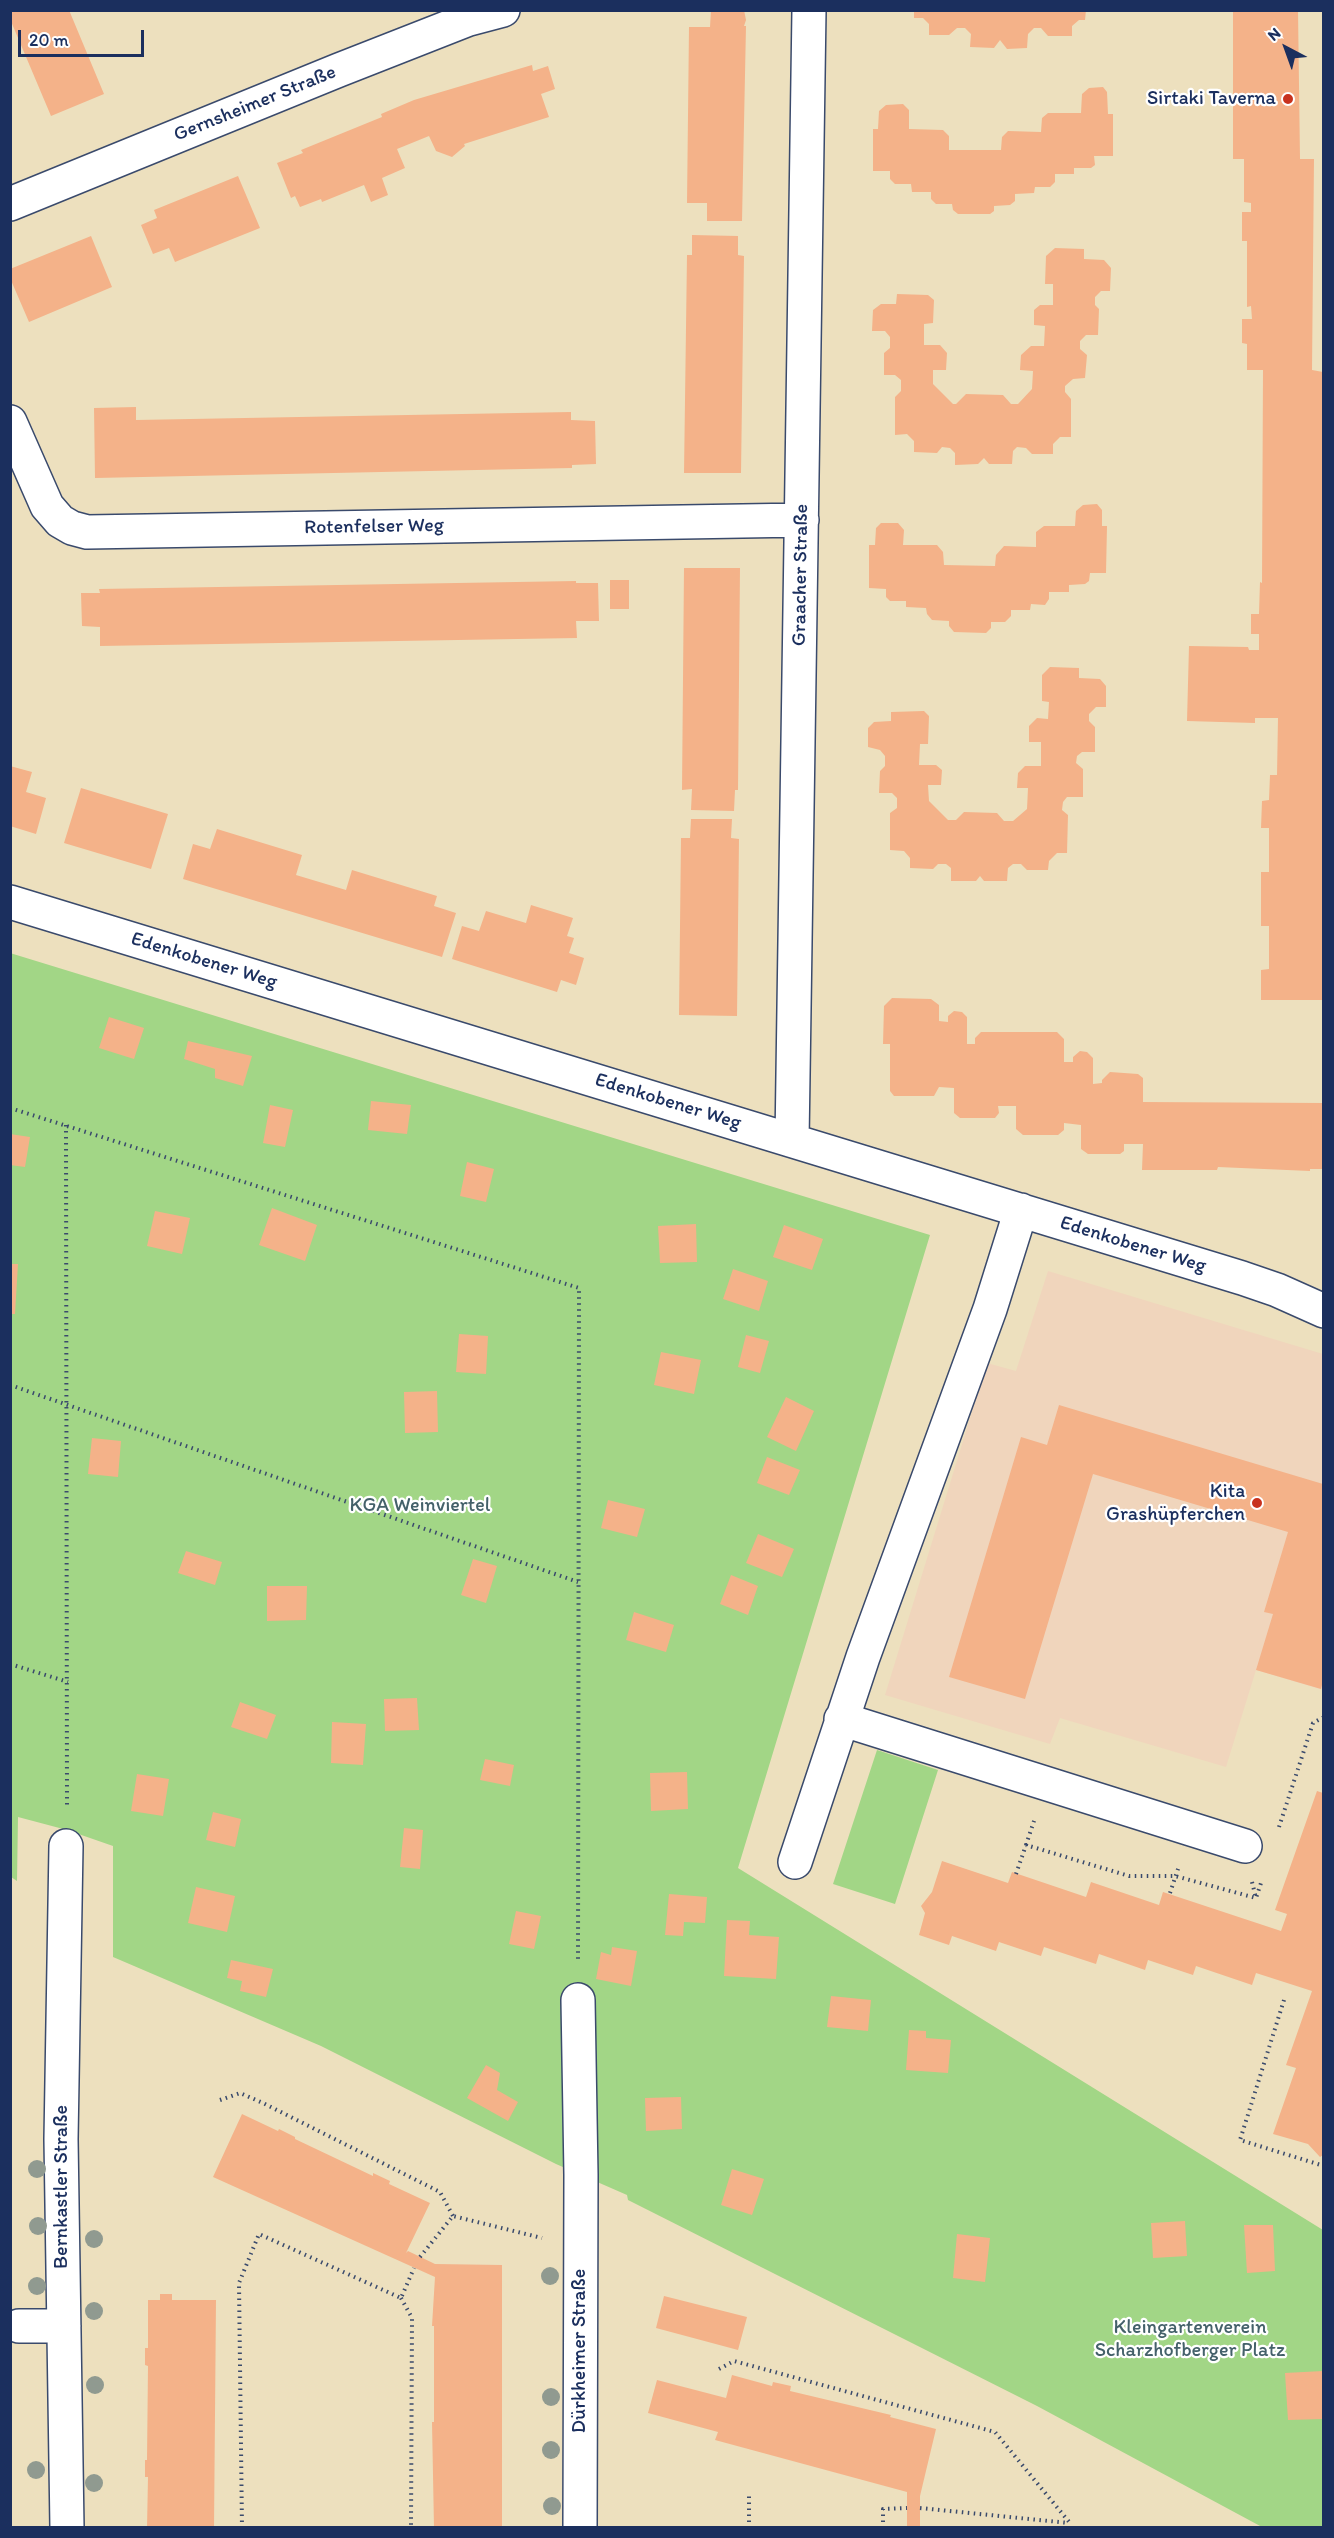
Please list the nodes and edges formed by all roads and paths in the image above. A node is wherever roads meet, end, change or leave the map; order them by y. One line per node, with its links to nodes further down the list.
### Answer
1 (503, 10): 3 (street, Gernsheimer Straße)
2 (809, 10): 5 (street, Graacher Straße)
3 (10, 204)
4 (10, 423): 5 (street, Rotenfelser Weg)
5 (802, 520): 9 (street, Graacher Straße)
6 (10, 902): 9 (street, Edenkobener Weg)
7 (10, 1108): 8 (path)
8 (66, 1125): 13 (path); 14 (path)
9 (792, 1140): 10 (street, Edenkobener Weg)
10 (1021, 1210): 11 (street, Edenkobener Weg); 17 (street)
11 (1323, 1311)
12 (10, 1385): 13 (path)
13 (67, 1404): 14 (path); 16 (path)
14 (578, 1582): 21 (path)
15 (10, 1664): 16 (path)
16 (68, 1682): 18 (path)
17 (841, 1719): 19 (street); 20 (street)
18 (67, 1832): 31 (street, Bernkastler Straße)
19 (1245, 1846)
20 (795, 1863)
21 (578, 2000): 39 (street, Dürkheimer Straße)
22 (1284, 2000): 24 (path)
23 (220, 2100): 25 (path)
24 (1323, 2166)
25 (453, 2216): 26 (path); 27 (path)
26 (542, 2238)
27 (420, 2257)
28 (414, 2268): 29 (path)
29 (401, 2298): 37 (path); 38 (path)
30 (19, 2326): 31 (street)
31 (64, 2326): 36 (street, Bernkastler Straße)
32 (719, 2369): 35 (path)
33 (749, 2492): 40 (path)
34 (907, 2508): 41 (path)
35 (920, 2508)
36 (67, 2528)
37 (242, 2528)
38 (411, 2528)
39 (580, 2528)
40 (749, 2528)
41 (883, 2528)

